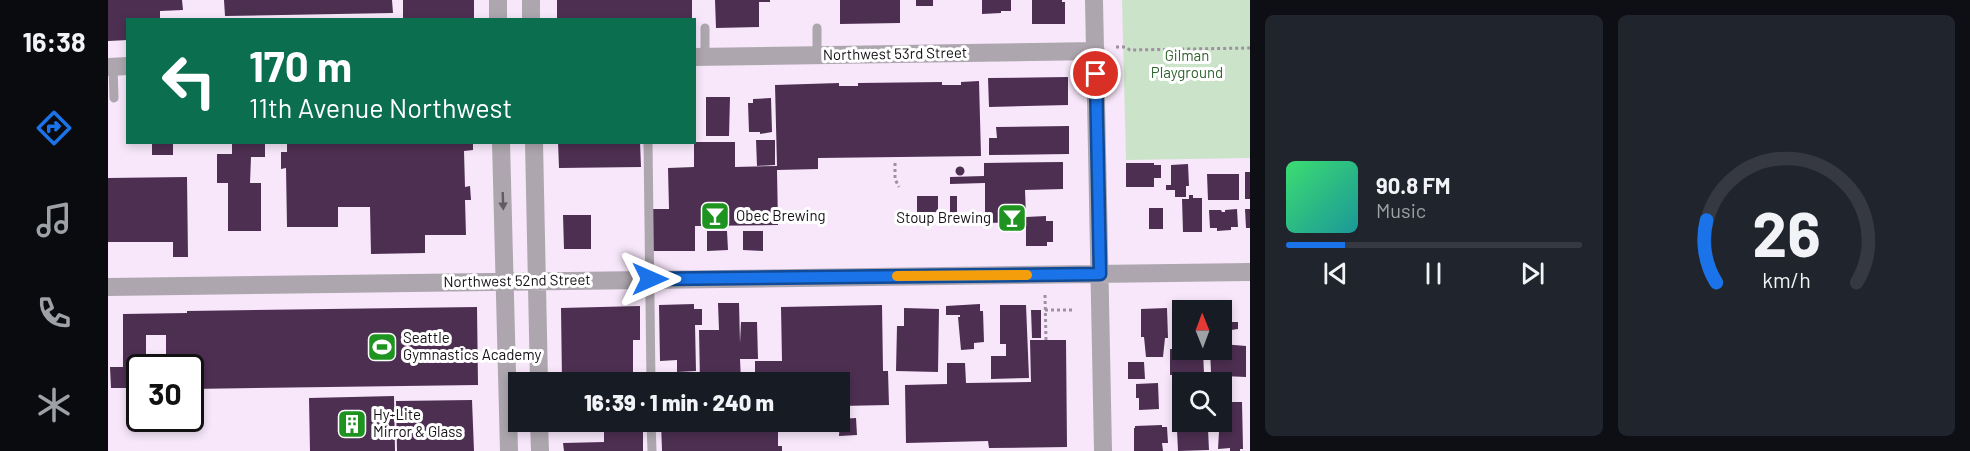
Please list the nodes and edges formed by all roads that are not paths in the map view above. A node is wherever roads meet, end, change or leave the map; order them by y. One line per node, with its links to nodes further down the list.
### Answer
1 (498, 0): 4 (street)
2 (531, 0): 5 (street)
3 (1094, 0): 8 (street)
4 (498, 18)
5 (531, 18)
6 (705, 28): 10 (lane)
7 (817, 28): 9 (lane)
8 (1095, 51): 9 (street, Northwest 53rd Street); 17 (street)
9 (817, 55): 10 (street, Northwest 53rd Street)
10 (700, 57)
11 (116, 66): 12 (lane)
12 (114, 98)
13 (501, 144): 20 (street, one-way to 20)
14 (534, 144): 19 (street)
15 (648, 144): 18 (lane)
16 (1250, 272): 17 (street, Northwest 52nd Street)
17 (1100, 274): 18 (street, Northwest 52nd Street); 29 (street)
18 (650, 279): 19 (street, Northwest 52nd Street); 23 (lane)
19 (537, 280): 20 (street, Northwest 52nd Street); 22 (street)
20 (506, 281): 21 (street, Northwest 52nd Street); 26 (street)
21 (108, 287)
22 (539, 372)
23 (651, 372)
24 (539, 432): 27 (street)
25 (651, 432): 28 (lane)
26 (509, 451)
27 (540, 451)
28 (652, 451)
29 (1103, 451)

